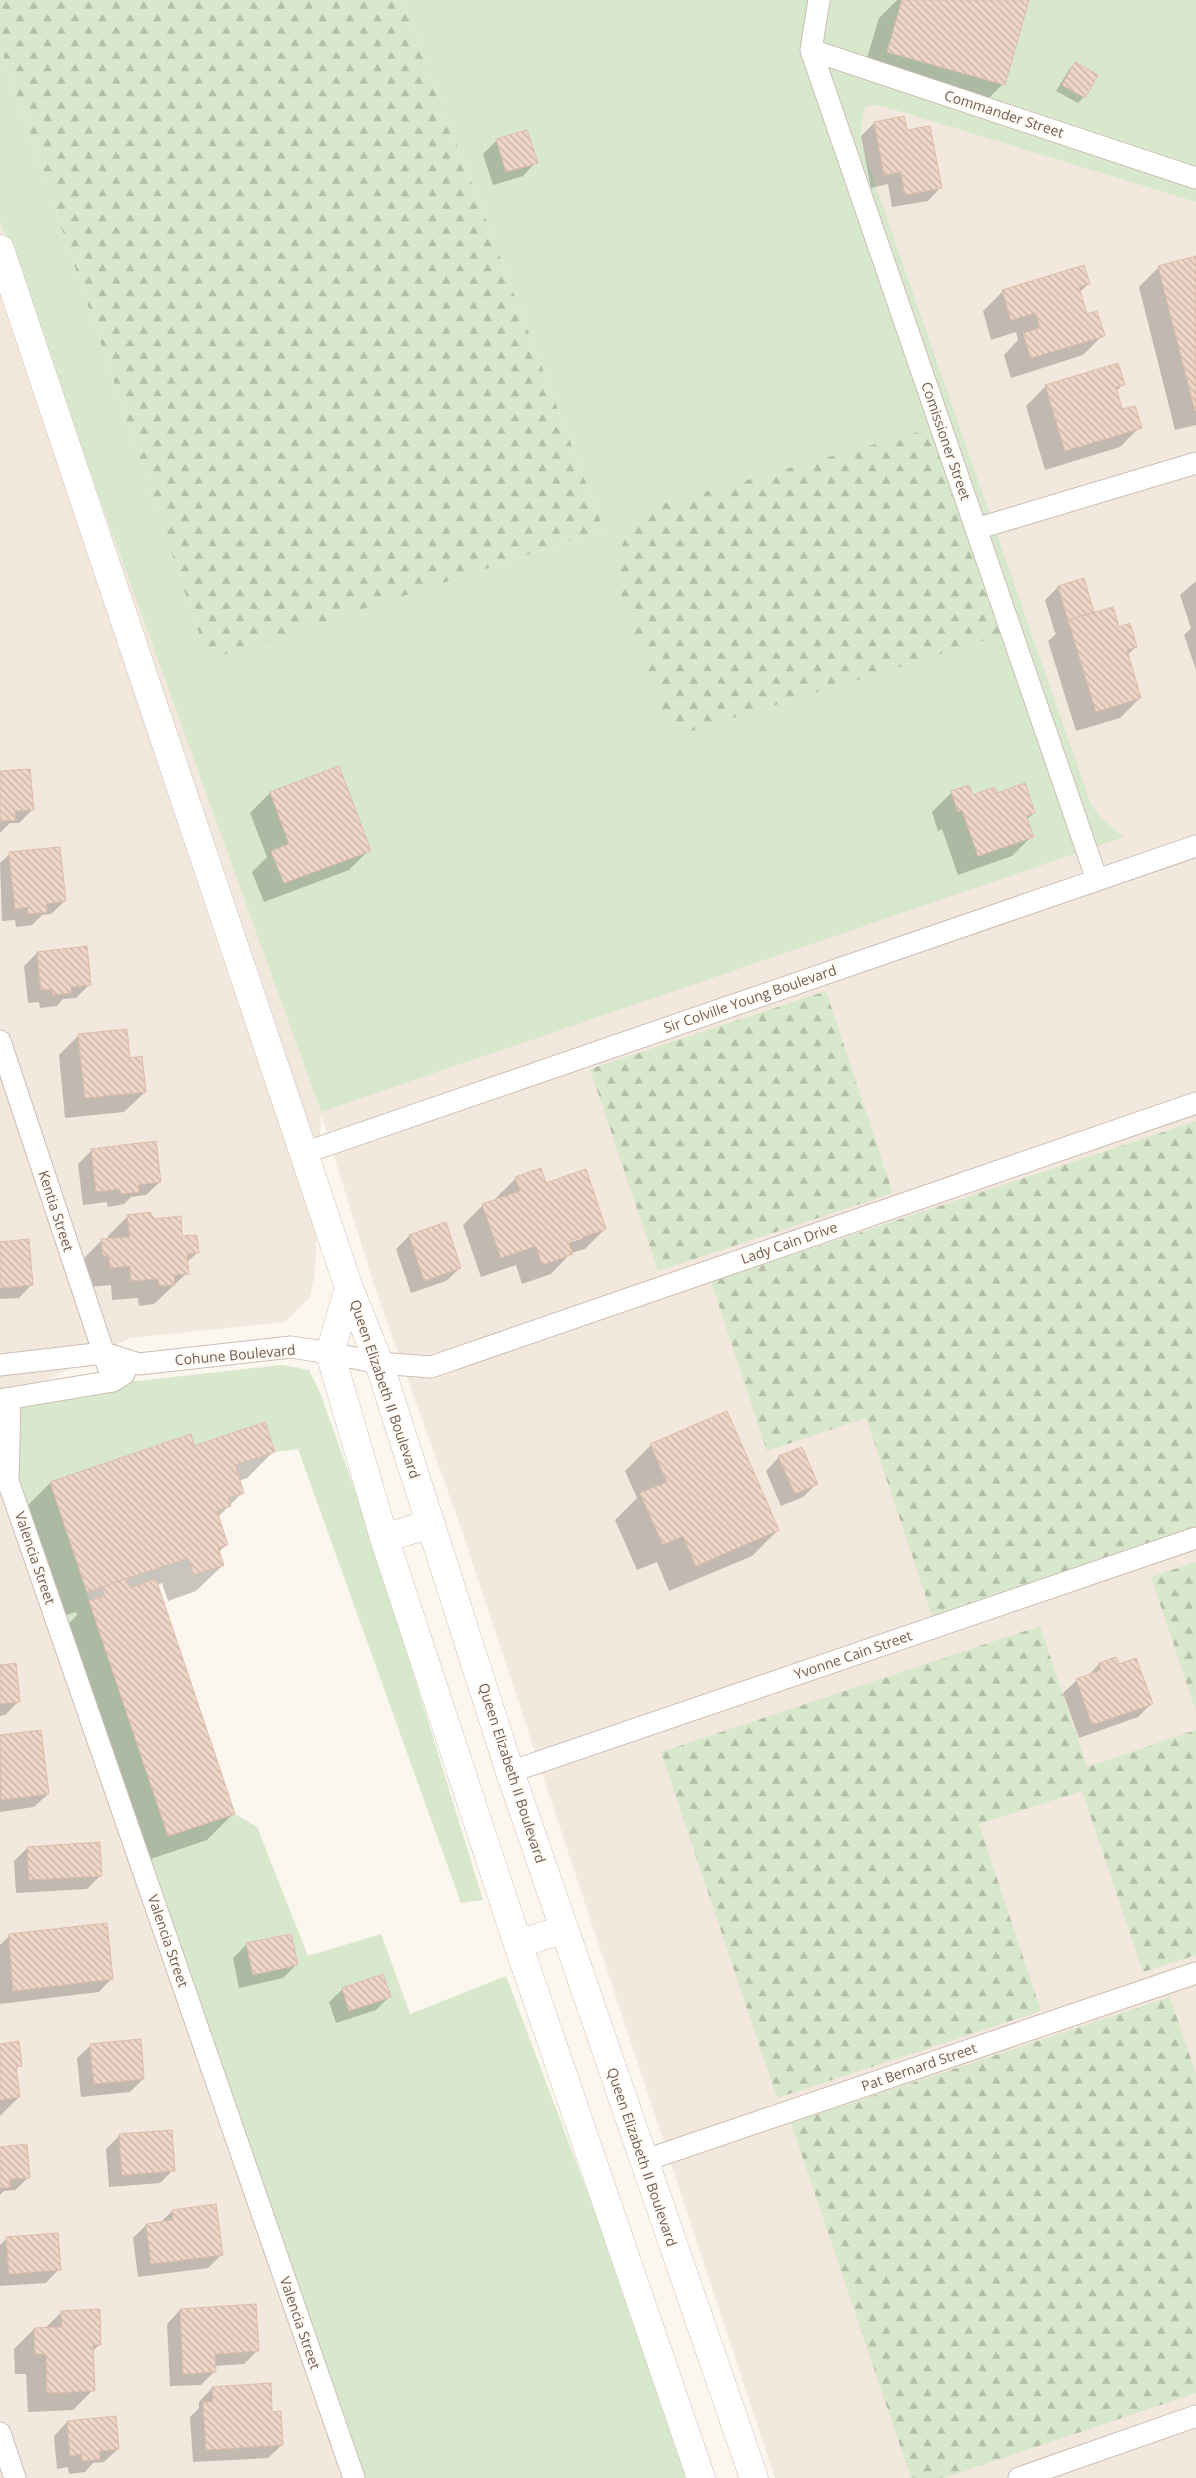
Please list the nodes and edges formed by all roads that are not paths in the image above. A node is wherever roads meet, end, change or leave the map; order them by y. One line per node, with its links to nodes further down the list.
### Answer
1 (820, 0): 2 (street, Comissioner Street)
2 (811, 50): 3 (street, Commander Street); 6 (street, Comissioner Street)
3 (1196, 178)
4 (0, 248): 11 (street)
5 (1196, 463): 6 (street)
6 (976, 529): 8 (street, Comissioner Street)
7 (1196, 846): 8 (street, Sir Colville Young Boulevard)
8 (1097, 880): 11 (street, Sir Colville Young Boulevard)
9 (0, 1041): 13 (street, Kentia Street)
10 (1196, 1103): 16 (street, Lady Cain Drive)
11 (304, 1153): 12 (street)
12 (349, 1288): 14 (street, Queen Elizabeth II Boulevard); 16 (street, Queen Elizabeth II Boulevard)
13 (104, 1353): 15 (street, Cohune Boulevard); 17 (street, Cohune Boulevard); 18 (street, Kentia Street)
14 (330, 1353): 15 (street, Cohune Boulevard); 16 (street, Lady Cain Drive); 21 (street)
15 (139, 1364): 18 (street, Cohune Boulevard)
16 (379, 1364): 20 (street, Queen Elizabeth II Boulevard)
17 (0, 1366)
18 (113, 1381): 19 (street, Cohune Boulevard)
19 (5, 1399): 31 (street, Valencia Street)
20 (431, 1524): 21 (street); 23 (street, Queen Elizabeth II Boulevard)
21 (384, 1538): 25 (street)
22 (1196, 1538): 23 (street, Yvonne Cain Street)
23 (510, 1772): 24 (street, Queen Elizabeth II Boulevard)
24 (564, 1929): 25 (street); 27 (street, Queen Elizabeth II Boulevard)
25 (518, 1944): 32 (street)
26 (1196, 1973): 27 (street, Pat Bernard Street)
27 (643, 2161): 33 (street, Queen Elizabeth II Boulevard)
28 (1196, 2416): 34 (street)
29 (0, 2434): 30 (street)
30 (15, 2478)
31 (354, 2478)
32 (701, 2478)
33 (754, 2478)
34 (1019, 2478)

